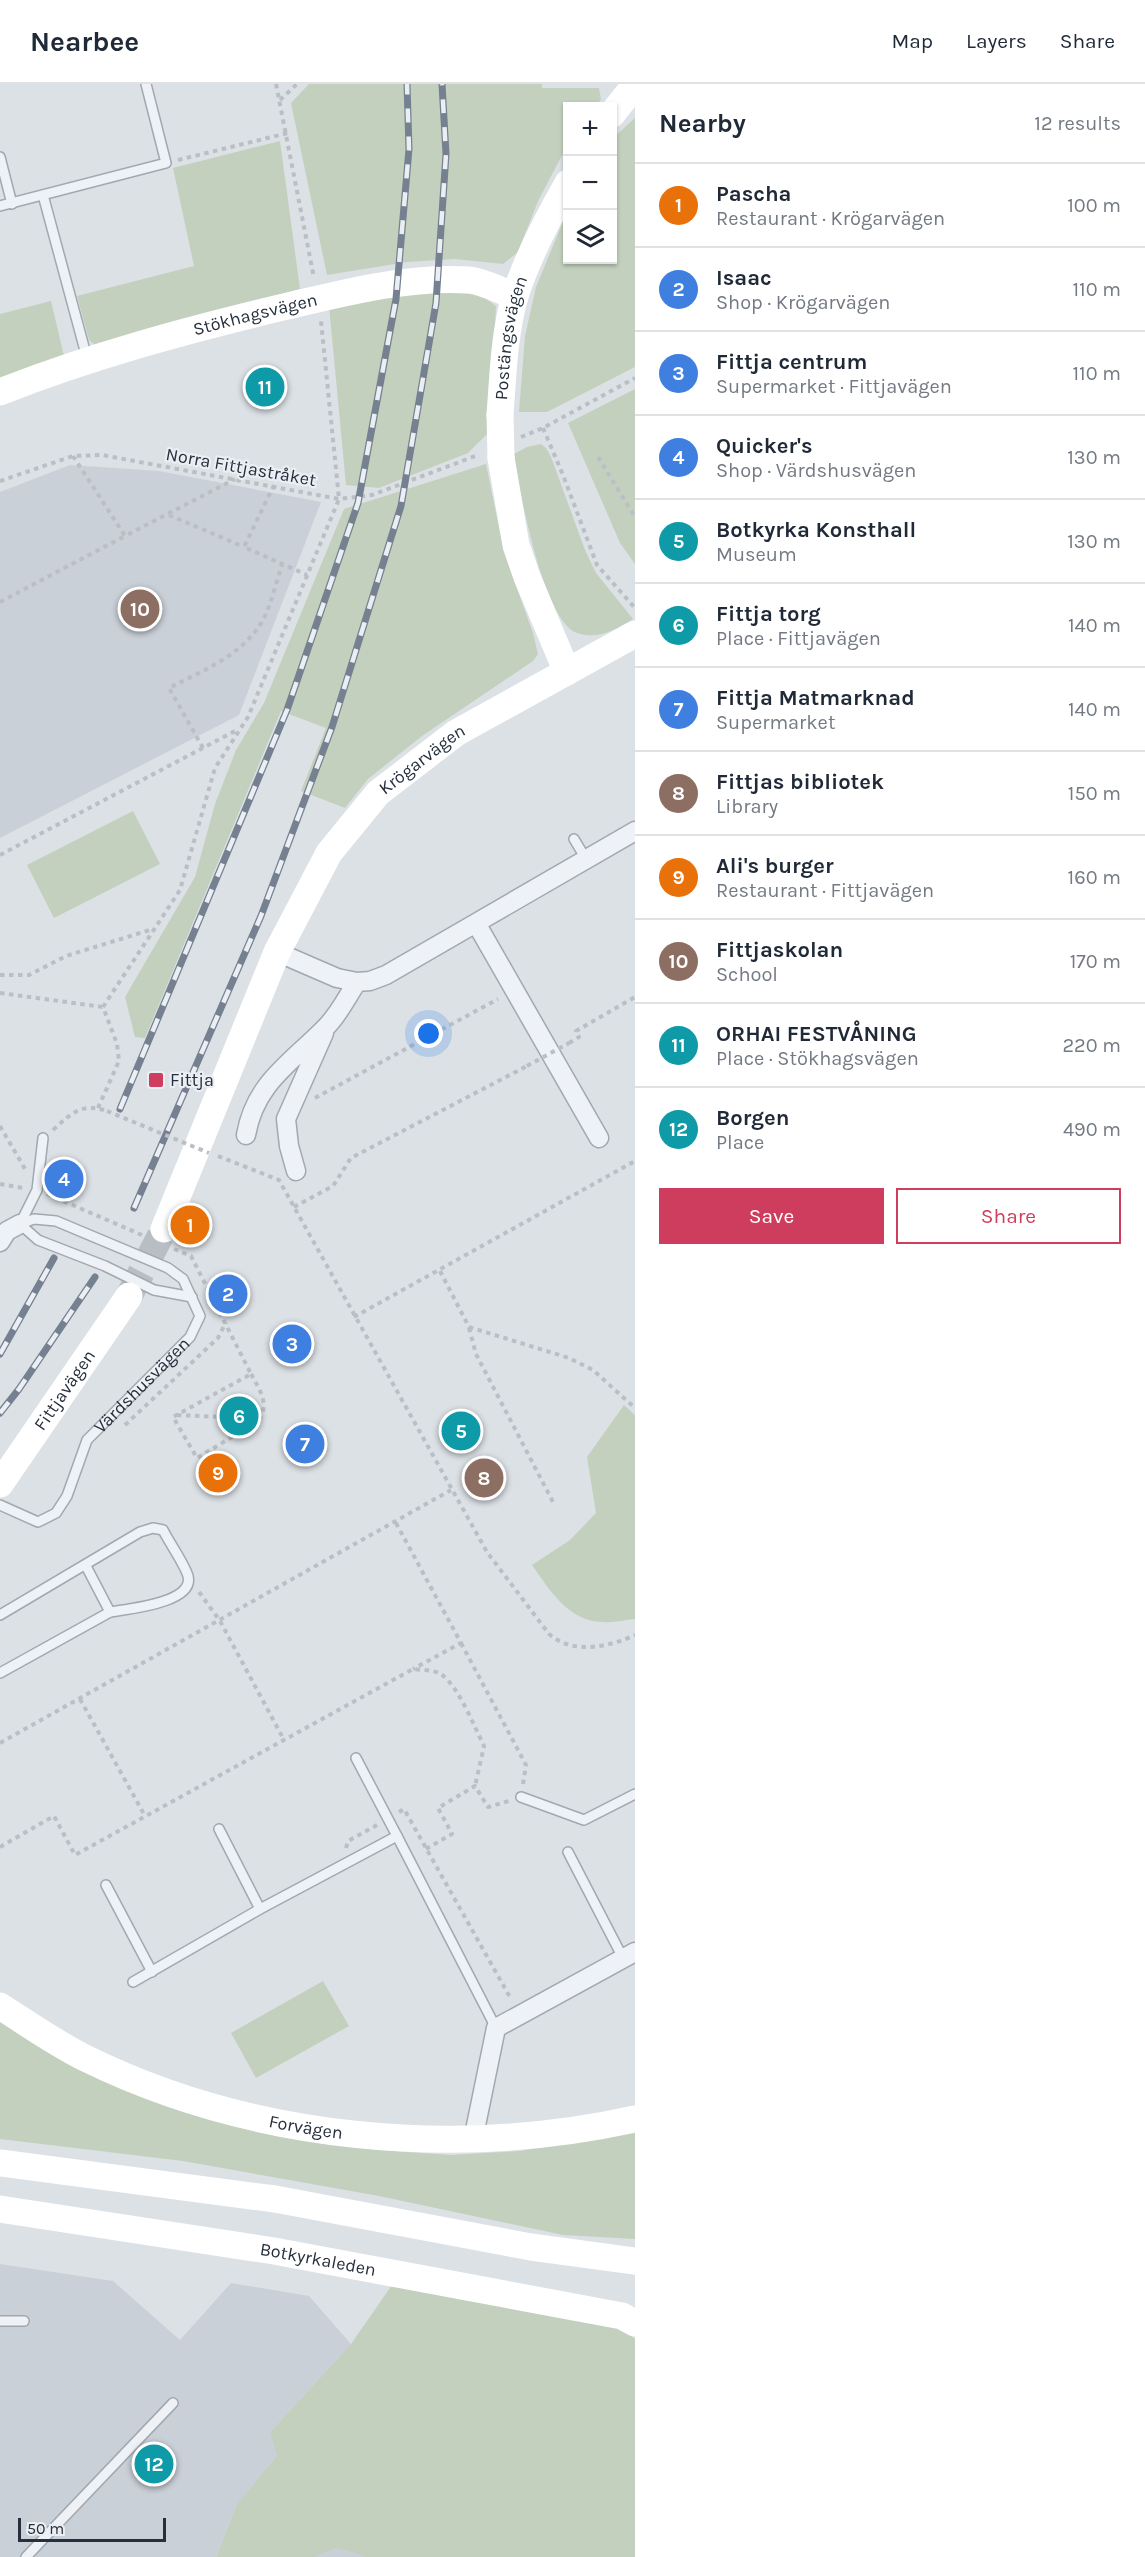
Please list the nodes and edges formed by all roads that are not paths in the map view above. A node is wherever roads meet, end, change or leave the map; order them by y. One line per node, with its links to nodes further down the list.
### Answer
1 (146, 84): 6 (lane)
2 (635, 85): 3 (street)
3 (617, 108)
4 (0, 157): 7 (lane)
5 (563, 190): 9 (street, Postängsvägen)
6 (43, 195): 7 (lane); 10 (lane)
7 (12, 204): 8 (lane)
8 (0, 206)
9 (515, 296): 10 (street, Stökhagsvägen); 13 (street, Postängsvägen, bridge)
10 (87, 360): 11 (street, Stökhagsvägen)
11 (0, 392)
12 (635, 634): 13 (street, Krögarvägen)
13 (567, 672): 18 (street, Krögarvägen)
14 (635, 831): 16 (street)
15 (574, 839): 16 (lane)
16 (586, 859): 17 (street)
17 (476, 923): 19 (street); 23 (street)
18 (277, 952): 19 (street); 26 (street, Krögarvägen)
19 (357, 982): 20 (street)
20 (328, 1026): 21 (street); 24 (street)
21 (246, 1135)
22 (43, 1138): 25 (lane)
23 (598, 1138)
24 (296, 1171)
25 (20, 1224): 27 (street); 29 (lane); 29 (lane, Värdshusvägen)
26 (164, 1229)
27 (0, 1242)
28 (129, 1296): 30 (street, Fittjavägen)
29 (192, 1297): 31 (lane, Värdshusvägen)
30 (0, 1485)
31 (0, 1505)
32 (86, 1566): 33 (lane); 33 (lane); 34 (lane)
33 (110, 1612): 35 (lane)
34 (0, 1615)
35 (0, 1673)
36 (356, 1758): 40 (lane)
37 (635, 1794): 38 (lane)
38 (521, 1797)
39 (219, 1829): 43 (lane)
40 (397, 1836): 43 (lane); 48 (lane)
41 (568, 1852): 44 (lane)
42 (106, 1885): 45 (lane)
43 (260, 1909): 45 (lane)
44 (629, 1955): 48 (street)
45 (152, 1972): 46 (lane)
46 (133, 1982)
47 (0, 2006): 50 (street, Forvägen)
48 (496, 2028): 50 (street)
49 (635, 2119): 50 (street, Forvägen)
50 (473, 2140)
51 (0, 2163): 53 (street)
52 (0, 2209): 56 (street, Botkyrkaleden)
53 (635, 2261)
54 (0, 2320): 55 (lane)
55 (24, 2321)
56 (635, 2323)
57 (173, 2403): 58 (lane)
58 (26, 2557)

